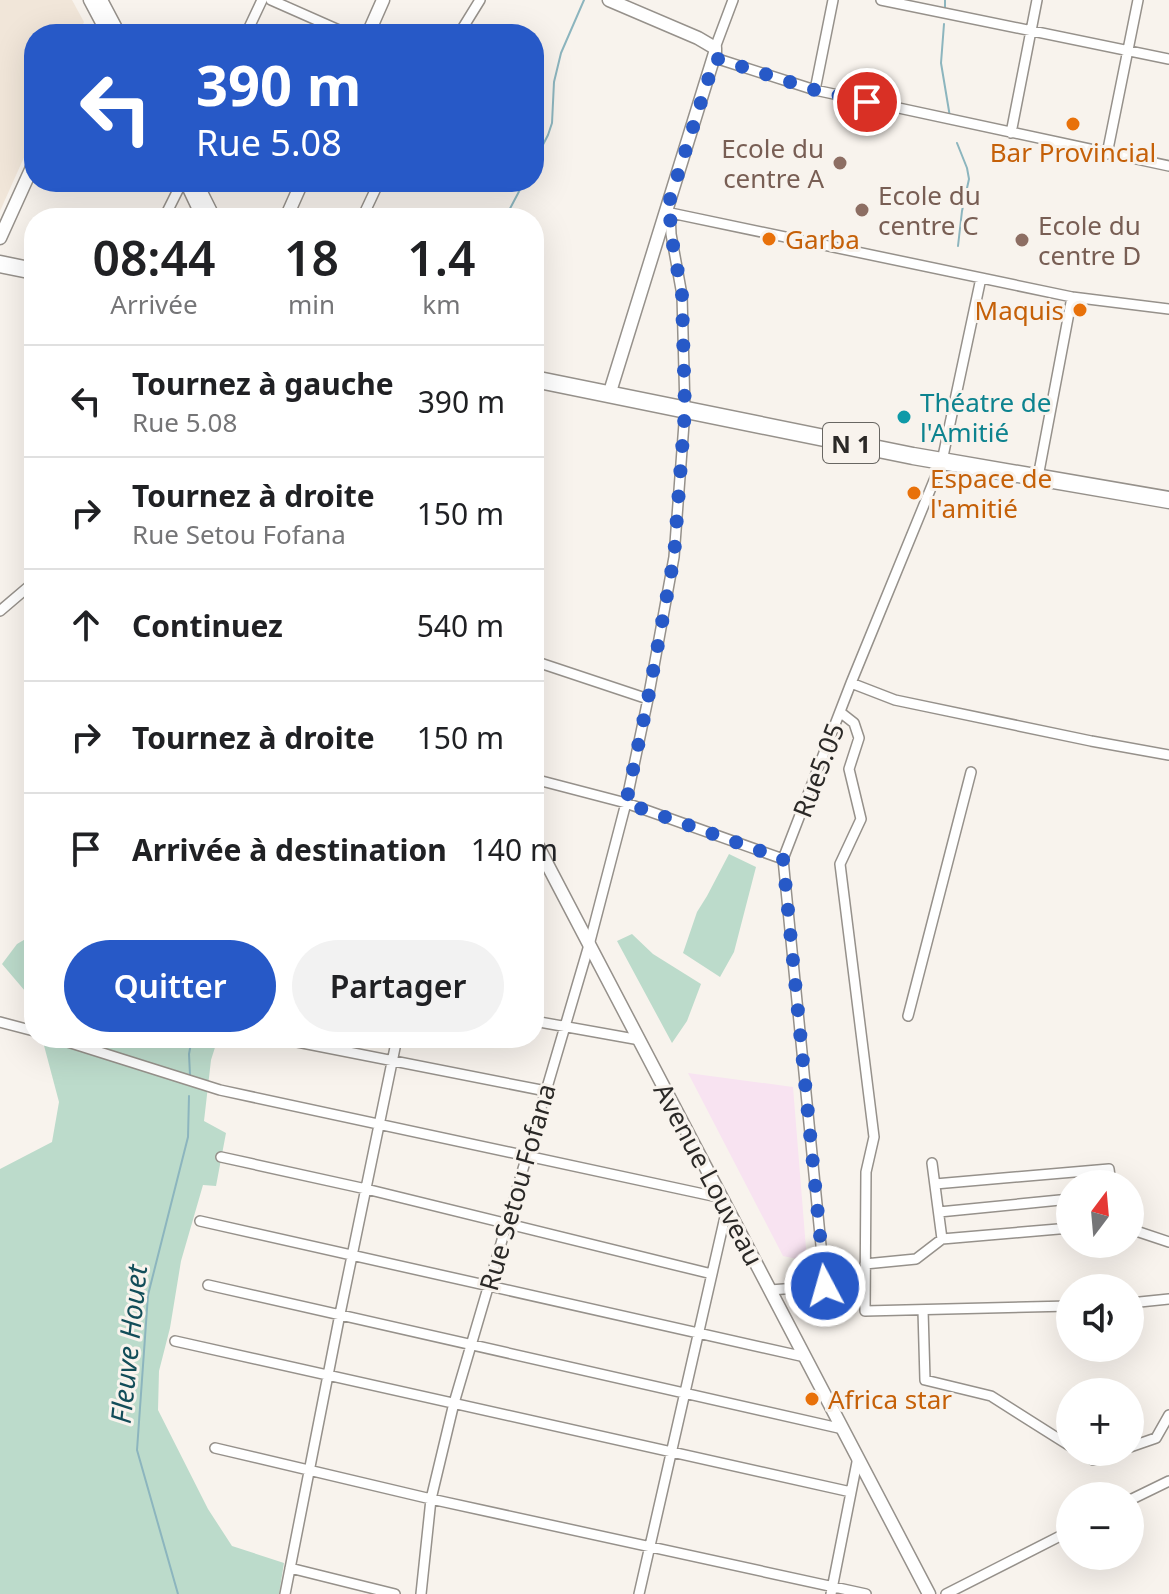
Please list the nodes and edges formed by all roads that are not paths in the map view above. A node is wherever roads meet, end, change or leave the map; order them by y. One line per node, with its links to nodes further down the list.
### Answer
1 (90, 0): 12 (main road)
2 (262, 0): 14 (street)
3 (271, 0): 15 (street)
4 (383, 0): 16 (main road)
5 (480, 0): 17 (street)
6 (609, 0): 20 (main road)
7 (733, 0): 20 (street)
8 (833, 0): 22 (street)
9 (881, 0): 18 (street)
10 (1037, 0): 18 (street)
11 (1138, 0): 19 (street)
12 (104, 6): 13 (main road)
13 (114, 24)
14 (251, 24)
15 (325, 24)
16 (372, 24)
17 (465, 24)
18 (1031, 31): 19 (street); 23 (street)
19 (1128, 50): 21 (street); 24 (street)
20 (715, 53): 22 (street); 27 (main road)
21 (1169, 59)
22 (815, 90): 23 (street)
23 (1011, 133): 24 (street)
24 (1107, 154): 25 (street)
25 (1169, 166)
26 (24, 185): 28 (main road)
27 (668, 212): 31 (street); 35 (main road); 36 (street, Rue Setou Fofana)
28 (0, 238)
29 (0, 264): 30 (highway)
30 (24, 269)
31 (981, 278): 32 (street); 37 (street, Rue5.05)
32 (1072, 297): 33 (street); 38 (street)
33 (1169, 309)
34 (544, 384): 35 (highway, N 1)
35 (609, 395): 36 (highway, N 1)
36 (685, 410): 37 (highway, N 1); 44 (street, Rue Setou Fofana)
37 (942, 461): 38 (highway, N 1); 43 (street, Rue5.05)
38 (1038, 477): 39 (highway, N 1)
39 (1169, 500)
40 (24, 591): 41 (street)
41 (0, 611)
42 (544, 664): 44 (street)
43 (851, 683): 45 (street, Rue5.05); 46 (street)
44 (648, 699): 49 (street, Rue Setou Fofana)
45 (840, 712): 51 (street, Rue5.05); 81 (street)
46 (1169, 755)
47 (971, 772): 53 (street)
48 (544, 782): 49 (street)
49 (626, 803): 51 (street); 52 (street, Rue Setou Fofana)
50 (544, 858): 52 (main road, Avenue Louveau)
51 (783, 859): 86 (street, Rue5.05)
52 (589, 945): 56 (street, Rue Setou Fofana); 58 (main road, Avenue Louveau)
53 (908, 1016)
54 (0, 1022): 57 (street)
55 (544, 1023): 56 (street)
56 (564, 1026): 58 (street); 63 (street, Rue Setou Fofana)
57 (24, 1028)
58 (640, 1040): 72 (main road, Avenue Louveau)
59 (87, 1048): 64 (street)
60 (329, 1048): 62 (street)
61 (395, 1048): 62 (street)
62 (392, 1060): 63 (street); 64 (street)
63 (546, 1091): 65 (street, Rue Setou Fofana)
64 (379, 1123): 65 (street); 70 (street)
65 (527, 1156): 72 (street); 75 (street, Rue Setou Fofana)
66 (221, 1157): 70 (street)
67 (932, 1163): 69 (street)
68 (1056, 1174): 69 (street)
69 (935, 1184): 73 (street)
70 (366, 1189): 75 (street); 80 (street)
71 (1056, 1200): 73 (street)
72 (724, 1203): 82 (street); 87 (main road, Avenue Louveau)
73 (939, 1212): 78 (street)
74 (200, 1221): 80 (street)
75 (507, 1224): 82 (street); 85 (street, Rue Setou Fofana)
76 (1056, 1229): 78 (street)
77 (1144, 1234): 79 (street)
78 (942, 1239): 81 (street)
79 (1169, 1242)
80 (353, 1255): 85 (street); 92 (street)
81 (865, 1264): 83 (street)
82 (712, 1274): 93 (street)
83 (865, 1283): 86 (street); 91 (street)
84 (208, 1285): 92 (street)
85 (488, 1286): 93 (street); 95 (street, Rue Setou Fofana)
86 (825, 1286): 87 (street)
87 (770, 1290): 96 (main road, Avenue Louveau)
88 (1169, 1299): 89 (street)
89 (1144, 1302)
90 (1056, 1306): 91 (street)
91 (923, 1310): 102 (street)
92 (340, 1314): 95 (street); 97 (street)
93 (698, 1333): 96 (street); 98 (street)
94 (175, 1341): 97 (street)
95 (471, 1344): 98 (street); 99 (street, Rue Setou Fofana)
96 (805, 1357): 101 (main road, Avenue Louveau)
97 (328, 1375): 99 (street); 107 (street)
98 (685, 1393): 101 (street); 105 (street)
99 (454, 1403): 105 (street); 111 (street, Rue Setou Fofana)
100 (1169, 1415): 103 (street)
101 (843, 1429): 106 (main road, Avenue Louveau)
102 (1056, 1437)
103 (1144, 1442)
104 (215, 1448): 107 (street)
105 (672, 1452): 109 (street); 113 (street)
106 (858, 1457): 109 (street); 121 (main road, Avenue Louveau)
107 (309, 1470): 111 (street); 114 (street)
108 (1169, 1481): 110 (street)
109 (851, 1492): 115 (street)
110 (1144, 1493)
111 (431, 1499): 113 (street); 118 (street, Rue Setou Fofana)
112 (1056, 1538): 122 (street)
113 (649, 1546): 115 (street); 119 (street)
114 (290, 1568): 116 (street); 117 (street)
115 (831, 1590): 120 (street)
116 (285, 1594)
117 (395, 1594)
118 (421, 1594)
119 (639, 1594)
120 (866, 1594)
121 (929, 1594)
122 (946, 1594)

